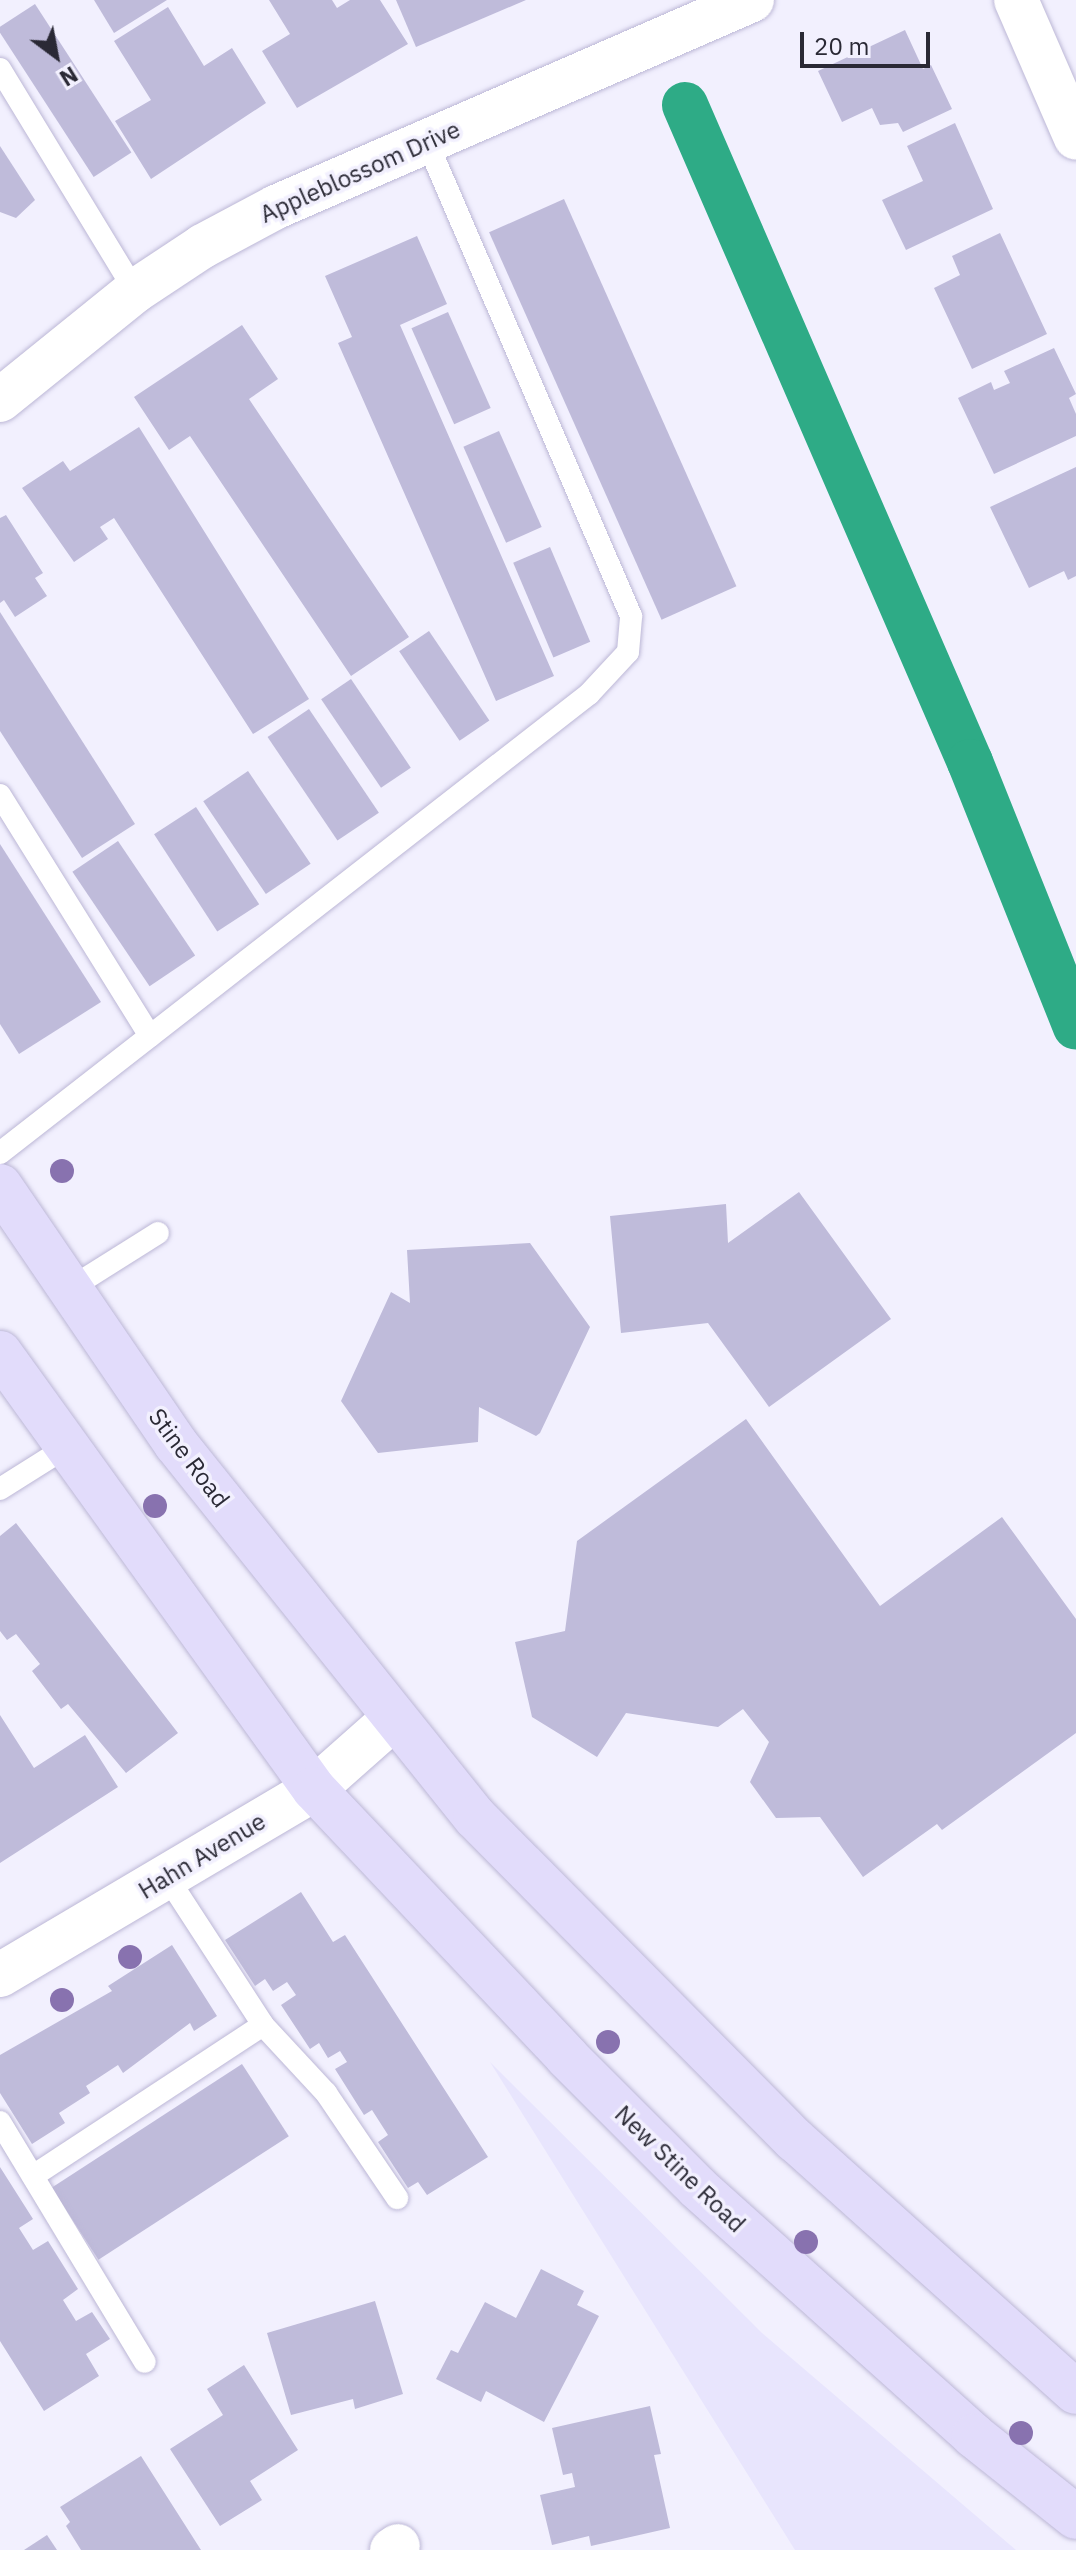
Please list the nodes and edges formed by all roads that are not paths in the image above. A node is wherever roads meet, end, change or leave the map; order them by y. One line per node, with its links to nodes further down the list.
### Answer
1 (752, 0): 5 (street, Appleblossom Drive)
2 (1016, 0): 4 (street)
3 (0, 69): 6 (lane)
4 (1076, 138)
5 (427, 142): 6 (street, Appleblossom Drive); 9 (lane)
6 (135, 291): 7 (street, Appleblossom Drive)
7 (0, 400)
8 (0, 795): 9 (lane)
9 (150, 1036): 10 (lane)
10 (0, 1153)
11 (0, 1186): 13 (main road, Stine Road)
12 (158, 1233): 13 (lane)
13 (69, 1289): 17 (main road, Stine Road)
14 (0, 1353): 15 (main road)
15 (65, 1448): 16 (lane); 18 (main road)
16 (0, 1489)
17 (392, 1720): 18 (street, Hahn Avenue); 26 (main road)
18 (314, 1789): 19 (street, Hahn Avenue); 27 (main road, New Stine Road)
19 (167, 1877): 20 (street, Hahn Avenue); 21 (lane)
20 (0, 1975)
21 (263, 2025): 23 (lane); 24 (lane)
22 (0, 2122): 23 (lane)
23 (33, 2176): 25 (lane)
24 (397, 2198)
25 (145, 2362)
26 (1076, 2392)
27 (1076, 2517)

